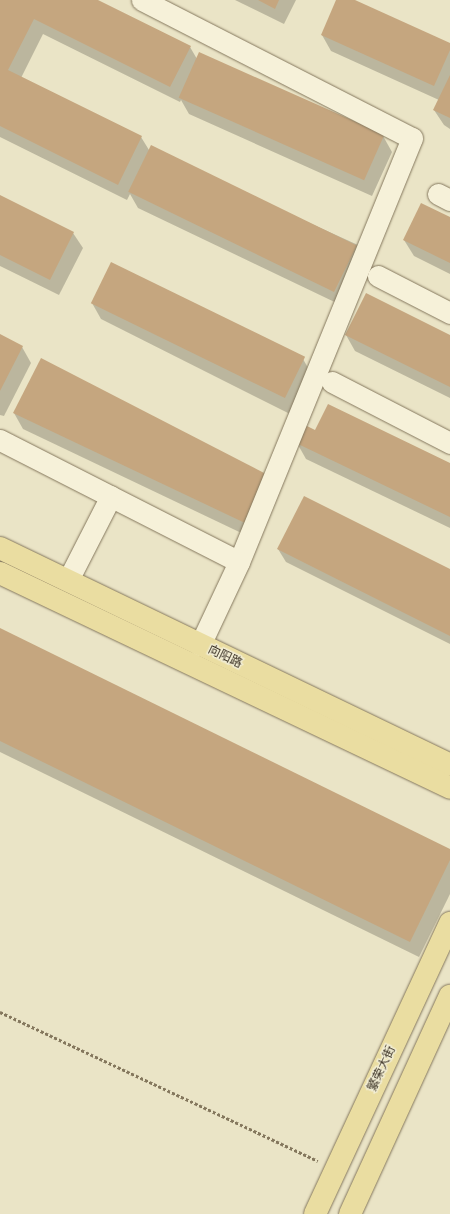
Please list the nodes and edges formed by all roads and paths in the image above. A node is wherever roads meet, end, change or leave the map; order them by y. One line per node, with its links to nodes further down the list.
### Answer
1 (142, 0): 9 (street)
2 (378, 276): 3 (street)
3 (450, 313)
4 (332, 382): 6 (street)
5 (0, 440): 7 (street)
6 (450, 443)
7 (111, 496): 9 (street); 11 (street)
8 (0, 548): 11 (main road, 向阳路)
9 (239, 562): 12 (street)
10 (0, 573): 14 (main road, 向阳路)
11 (68, 580): 12 (main road, 向阳路)
12 (200, 645): 13 (main road, 向阳路)
13 (450, 765)
14 (450, 788)
15 (450, 923): 18 (main road, 繁荣大街)
16 (450, 996): 20 (main road)
17 (0, 1012): 18 (path)
18 (335, 1169): 19 (main road, 繁荣大街)
19 (315, 1214)
20 (350, 1214)

